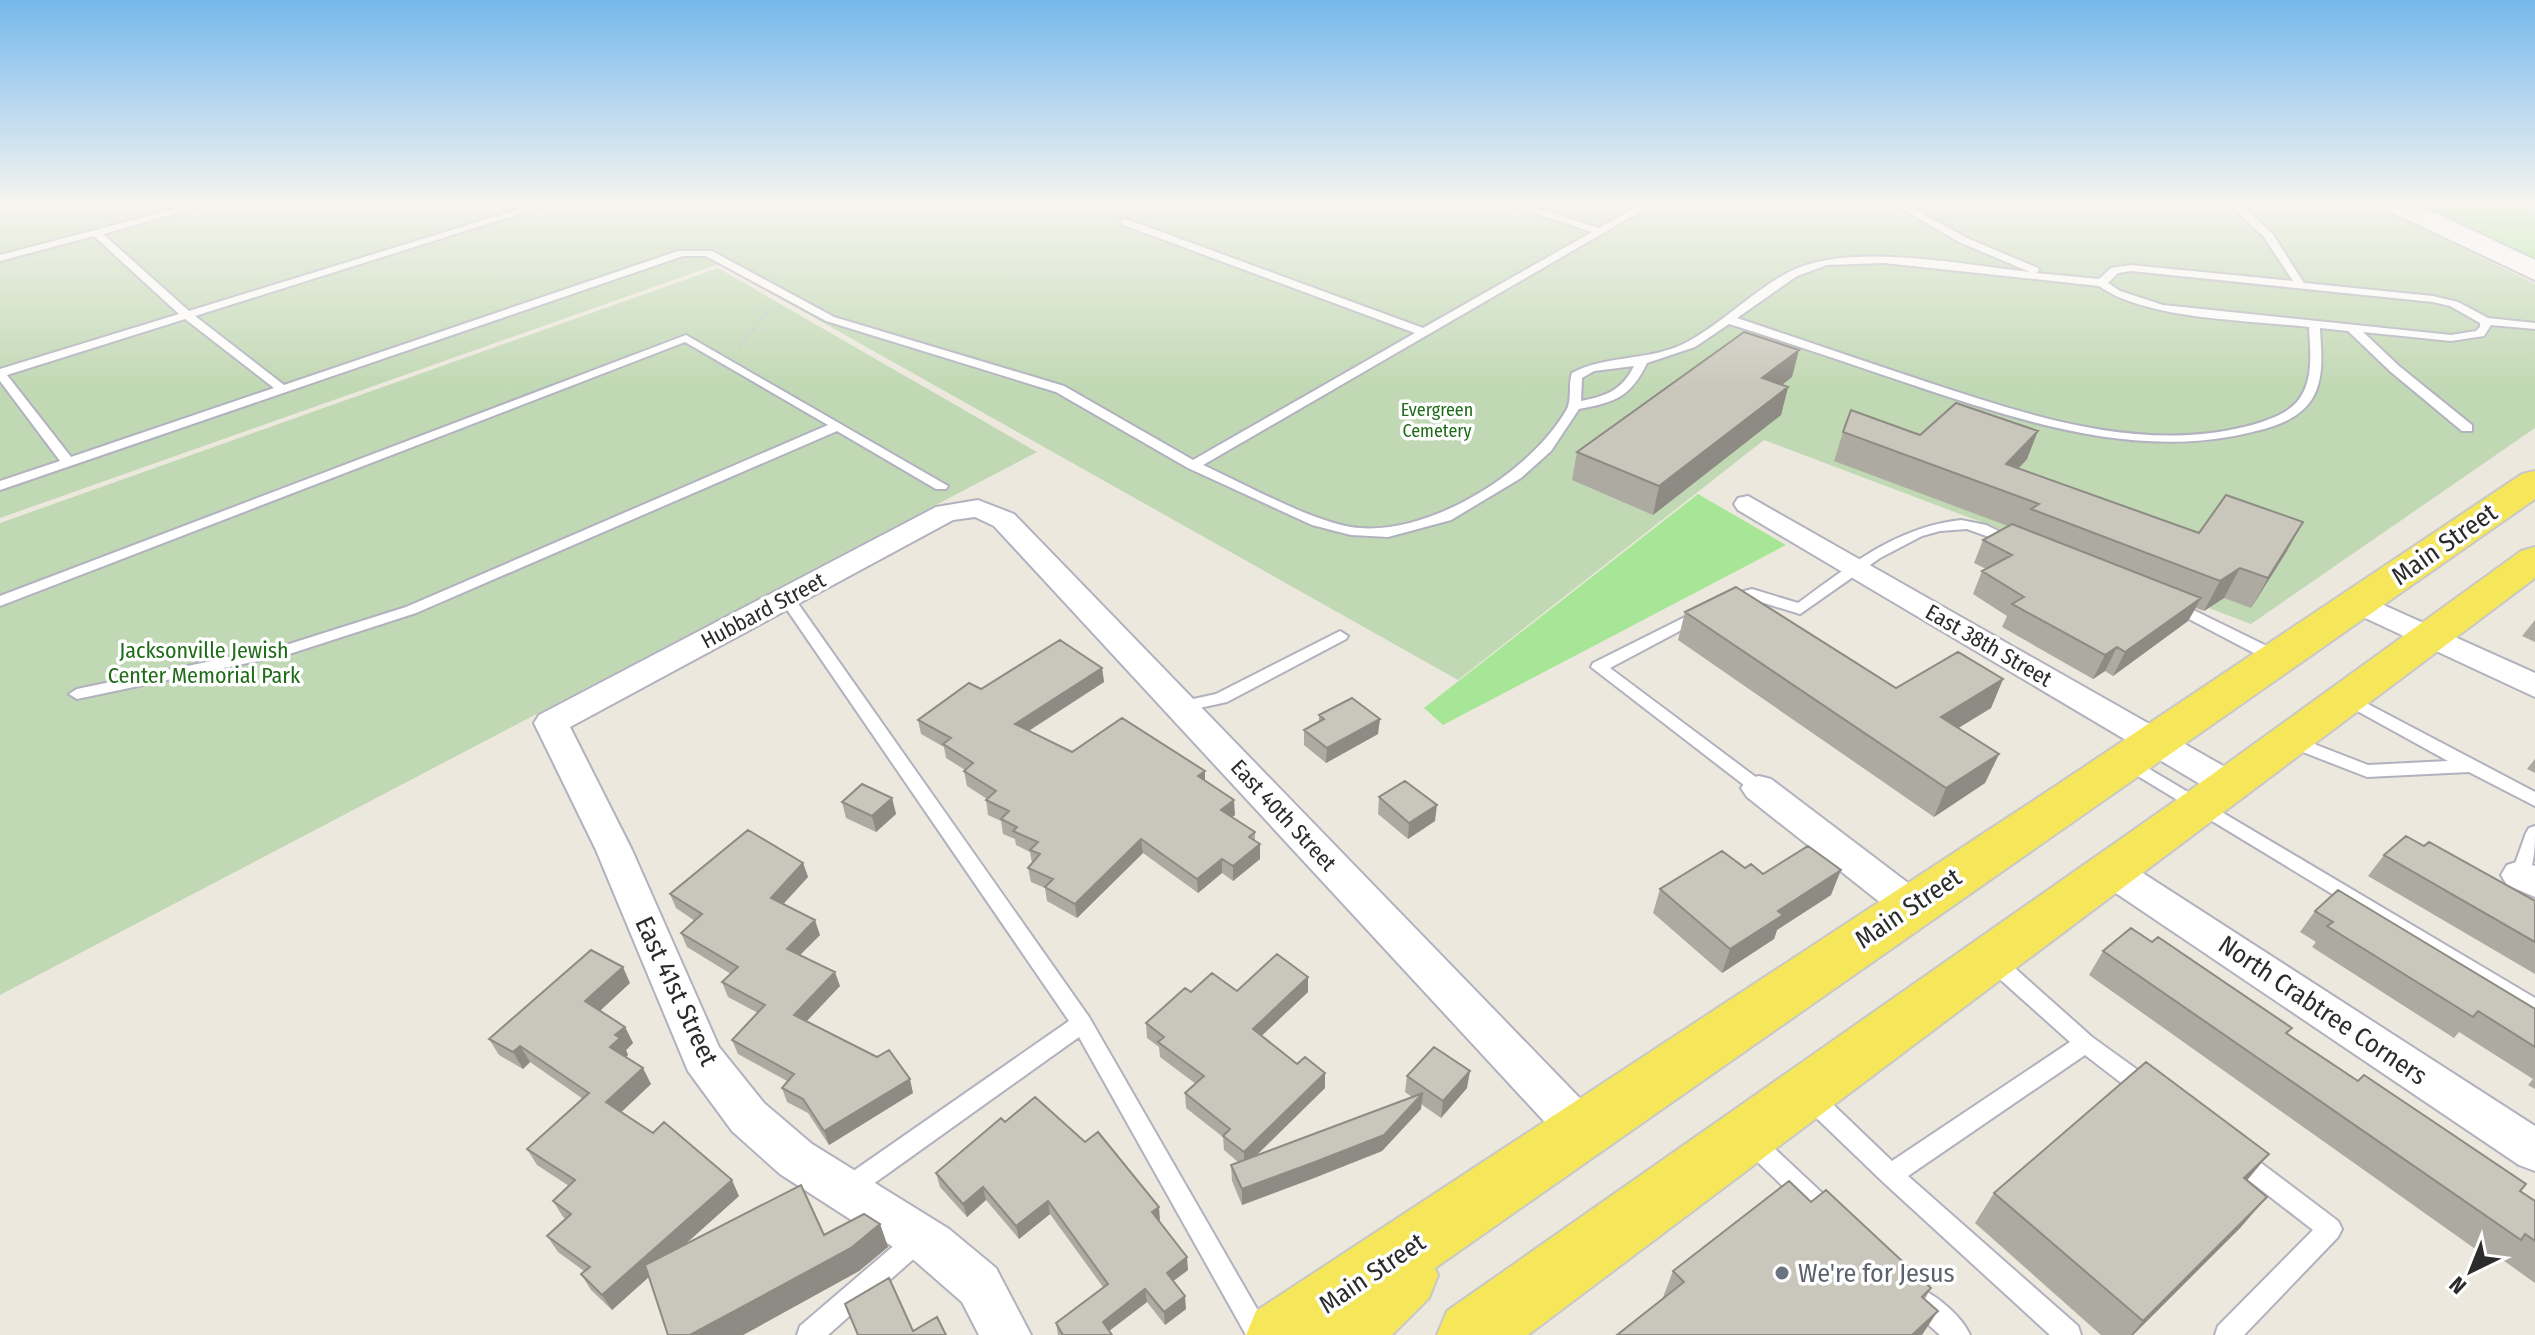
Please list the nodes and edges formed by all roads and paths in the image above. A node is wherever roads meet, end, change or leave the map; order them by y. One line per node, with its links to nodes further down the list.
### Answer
1 (132, 265): 15 (lane)
2 (348, 265): 15 (lane)
3 (646, 265): 25 (lane)
4 (731, 265): 14 (lane)
5 (1242, 265): 21 (lane)
6 (1539, 265): 21 (lane)
7 (1817, 265): 16 (lane)
8 (1935, 265): 11 (lane)
9 (2026, 265): 11 (lane)
10 (2288, 265): 13 (lane)
11 (2058, 278): 12 (lane)
12 (2102, 283): 13 (lane); 18 (lane)
13 (2300, 284): 17 (lane)
14 (787, 296): 23 (path); 30 (lane)
15 (187, 315): 24 (lane); 25 (lane)
16 (1730, 320): 18 (lane); 22 (lane)
17 (2485, 321): 19 (lane); 20 (lane)
18 (2314, 322): 20 (lane)
19 (2535, 326)
20 (2350, 327): 28 (lane)
21 (1423, 332): 30 (lane)
22 (1642, 361): 26 (lane); 26 (lane)
23 (729, 363): 27 (lane); 41 (lane)
24 (0, 373): 29 (lane)
25 (282, 389): 29 (lane)
26 (1575, 406): 30 (lane)
27 (837, 426): 33 (lane); 47 (lane)
28 (2467, 428)
29 (68, 462): 32 (lane)
30 (1193, 465)
31 (2535, 482): 42 (main road, Main Street)
32 (0, 486)
33 (941, 486)
34 (1748, 504): 38 (street, East 38th Street)
35 (978, 508): 40 (street, Hubbard Street); 49 (street, East 40th Street)
36 (2035, 550): 38 (lane)
37 (2535, 559): 44 (main road)
38 (1855, 568): 52 (street, East 38th Street); 54 (lane)
39 (2153, 597): 45 (lane)
40 (787, 598): 50 (street, Hubbard Street); 63 (lane)
41 (0, 601)
42 (2359, 603): 44 (street); 45 (main road, Main Street)
43 (1340, 636): 49 (lane)
44 (2431, 637): 46 (street); 48 (main road)
45 (2278, 659): 52 (main road, Main Street)
46 (2535, 686)
47 (77, 694)
48 (2347, 698): 51 (main road); 53 (lane)
49 (1181, 707): 67 (street, East 40th Street)
50 (551, 723): 72 (street, East 41st Street)
51 (2289, 741): 53 (lane); 55 (main road)
52 (2143, 753): 55 (street, East 38th Street); 60 (main road, Main Street)
53 (2472, 766): 56 (lane)
54 (1759, 788): 60 (street)
55 (2216, 795): 58 (main road); 62 (lane)
56 (2535, 800)
57 (2535, 833): 59 (lane)
58 (2111, 871): 61 (main road); 70 (street, North Crabtree Corners)
59 (2527, 879)
60 (1910, 905): 67 (main road, Main Street)
61 (1990, 958): 64 (lane); 65 (main road)
62 (2535, 1008)
63 (1082, 1023): 72 (lane); 79 (lane)
64 (2085, 1043): 66 (lane); 71 (lane)
65 (1805, 1093): 68 (main road); 71 (lane)
66 (2159, 1099)
67 (1582, 1131): 73 (main road, Main Street)
68 (1745, 1136): 74 (lane); 82 (main road)
69 (2220, 1145): 85 (lane)
70 (2535, 1151)
71 (1891, 1175): 84 (lane)
72 (846, 1190): 75 (street, East 41st Street)
73 (1480, 1200): 80 (main road, Main Street); 81 (main road)
74 (1842, 1227)
75 (920, 1238): 77 (lane); 78 (street, East 41st Street)
76 (1900, 1281): 83 (lane)
77 (809, 1335)
78 (1006, 1335)
79 (1260, 1335)
80 (1280, 1335)
81 (1344, 1335)
82 (1471, 1335)
83 (1958, 1335)
84 (2069, 1335)
85 (2227, 1335)

